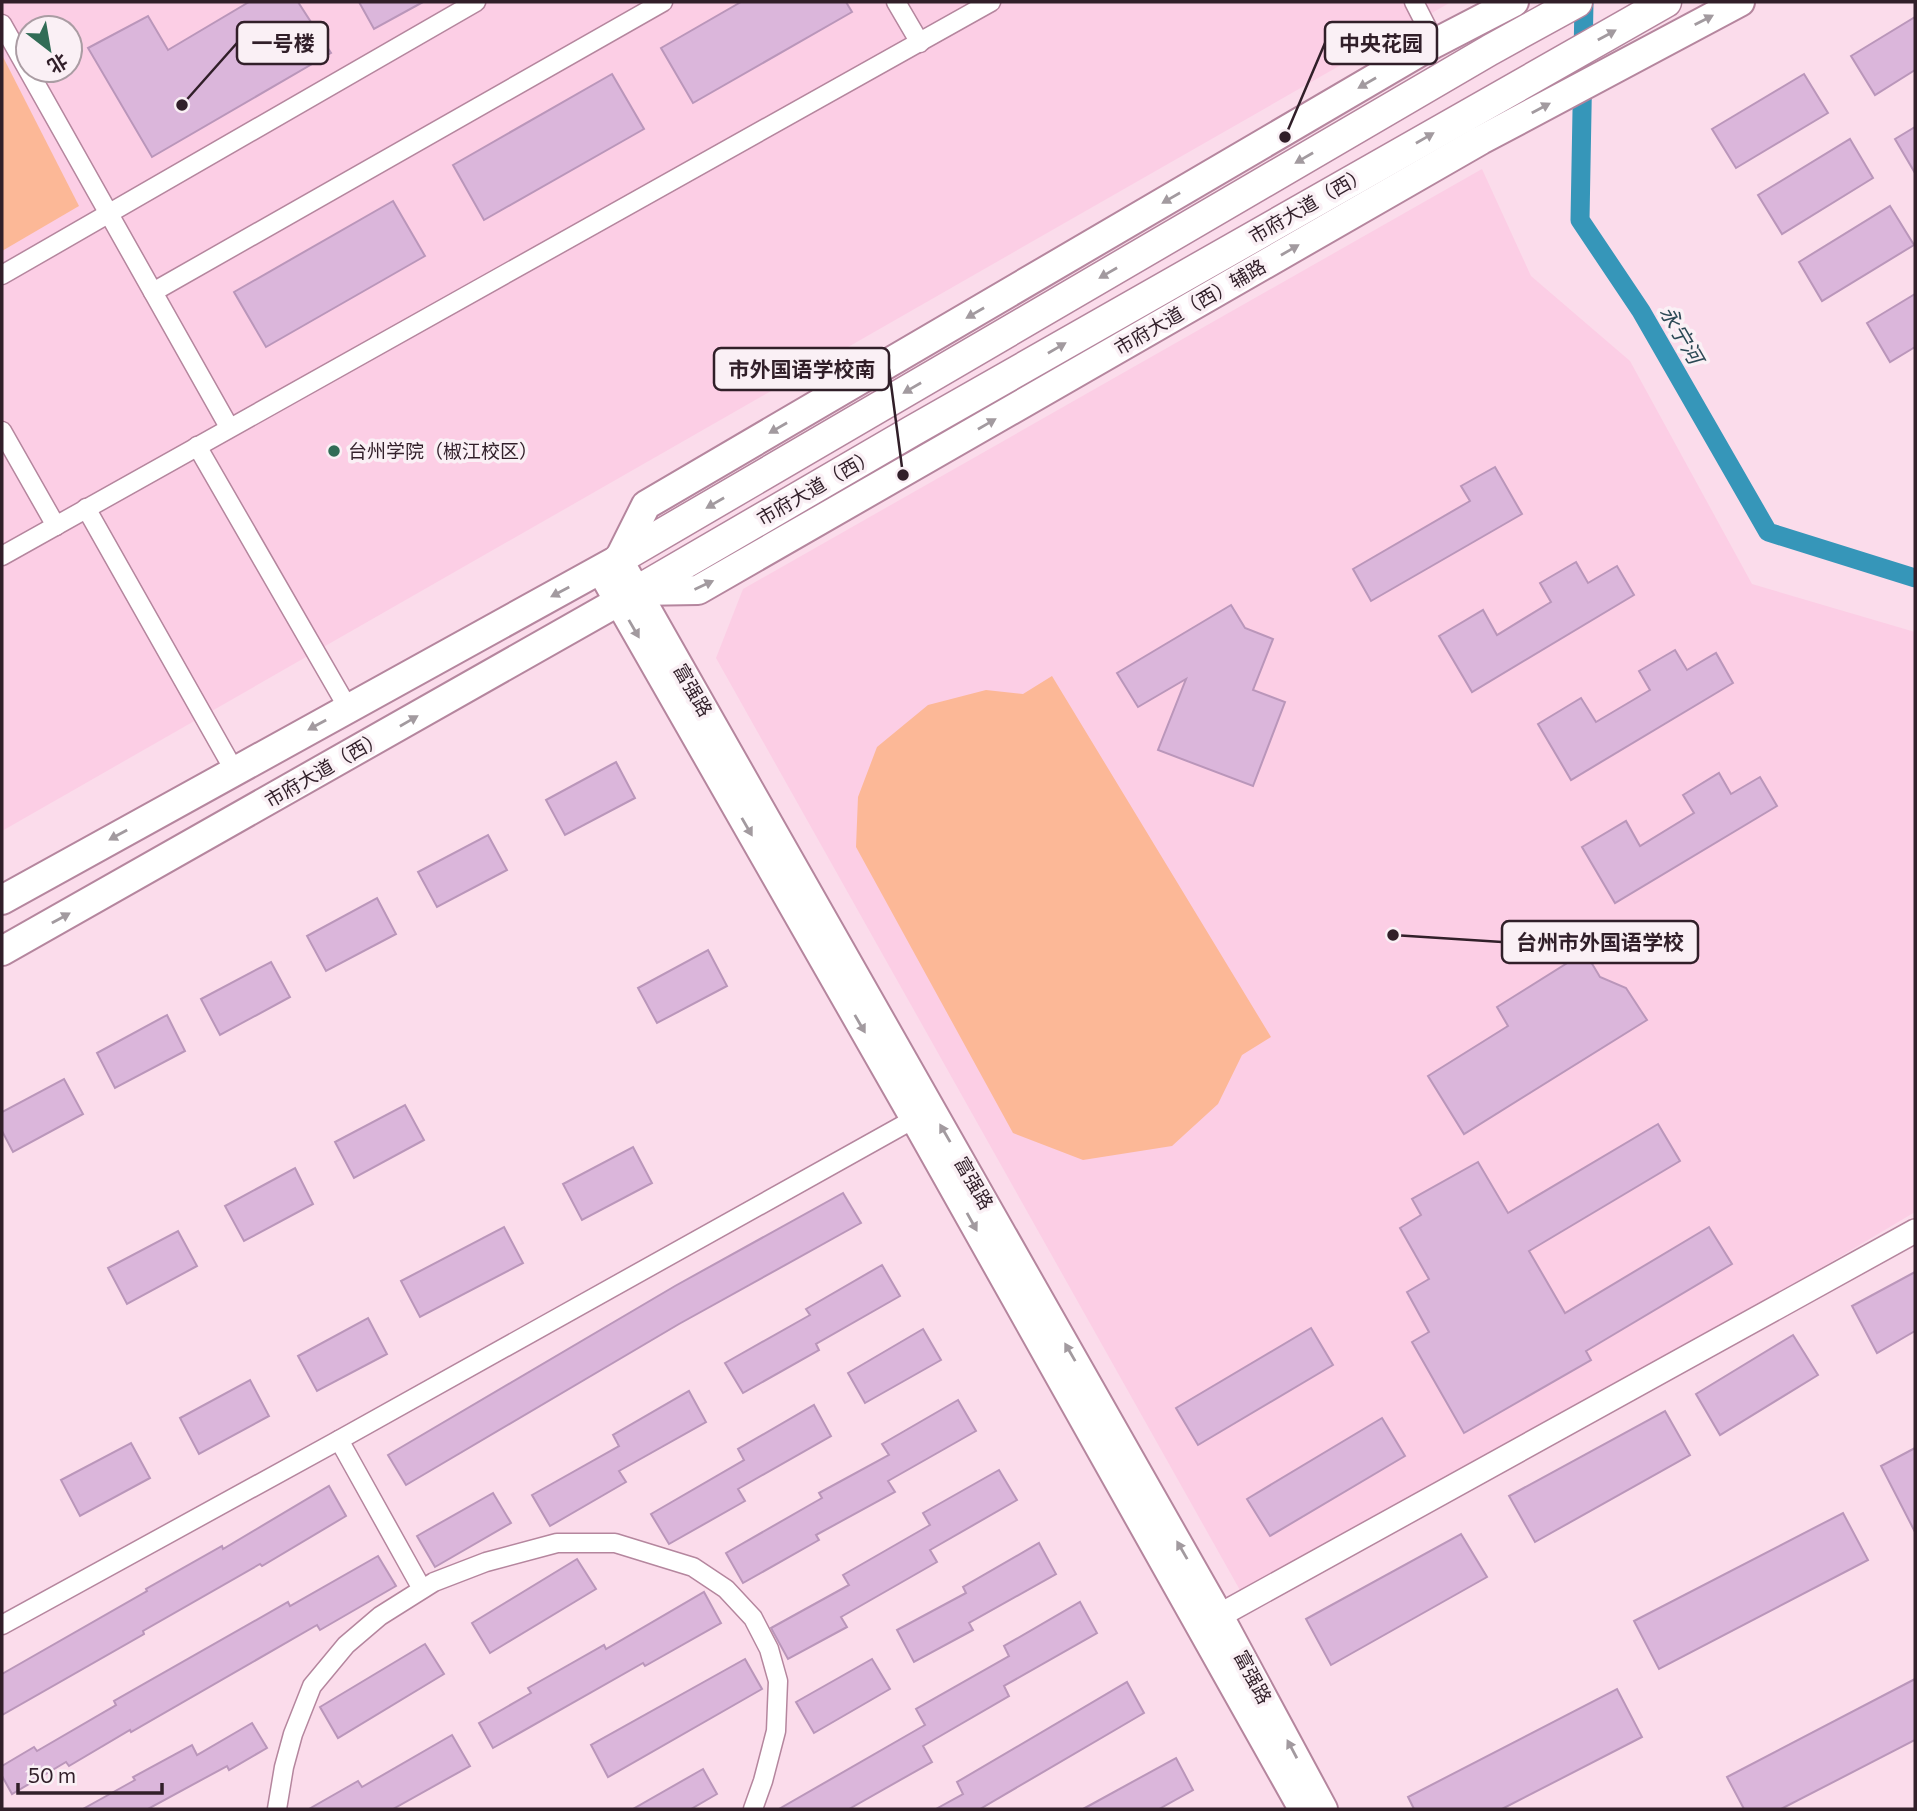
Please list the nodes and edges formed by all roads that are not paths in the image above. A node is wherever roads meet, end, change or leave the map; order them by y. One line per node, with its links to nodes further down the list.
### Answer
1 (476, 2): 13 (street)
2 (663, 2): 15 (street)
3 (896, 2): 11 (street)
4 (991, 2): 11 (street)
5 (1414, 2): 12 (street)
6 (1577, 2): 22 (highway, 市府大道（西）, one-way to 22)
7 (1666, 2): 23 (highway, 市府大道（西）, one-way to 7)
8 (1740, 2): 23 (main road, 市府大道（西）辅路, one-way to 8)
9 (1503, 8): 12 (main road)
10 (2, 24): 13 (street)
11 (920, 43): 16 (street)
12 (1435, 43): 22 (main road, one-way to 22)
13 (108, 212): 14 (street); 15 (street)
14 (2, 275)
15 (153, 292): 16 (street)
16 (229, 427): 18 (street)
17 (2, 431): 20 (street)
18 (197, 446): 19 (street); 24 (street)
19 (86, 508): 20 (street); 25 (street)
20 (56, 526): 21 (street)
21 (2, 556)
22 (610, 565): 23 (main road, 富强路); 24 (main road, 市府大道（西）, one-way to 24)
23 (628, 597): 27 (main road, 市府大道（西）, one-way to 23); 28 (main road, 富强路, one-way to 28); 32 (main road, 富强路, one-way to 23)
24 (348, 708): 25 (main road, 市府大道（西）, one-way to 25)
25 (234, 770): 26 (main road, 市府大道（西）, one-way to 26)
26 (2, 900)
27 (2, 951)
28 (915, 1119): 30 (street); 32 (main road, 富强路, one-way to 32)
29 (1915, 1231): 32 (street)
30 (339, 1440): 31 (street); 33 (street)
31 (422, 1589): 35 (street); 36 (street)
32 (1210, 1621): 34 (main road, 富强路)
33 (2, 1625)
34 (1306, 1805)
35 (277, 1809)
36 (753, 1809)

